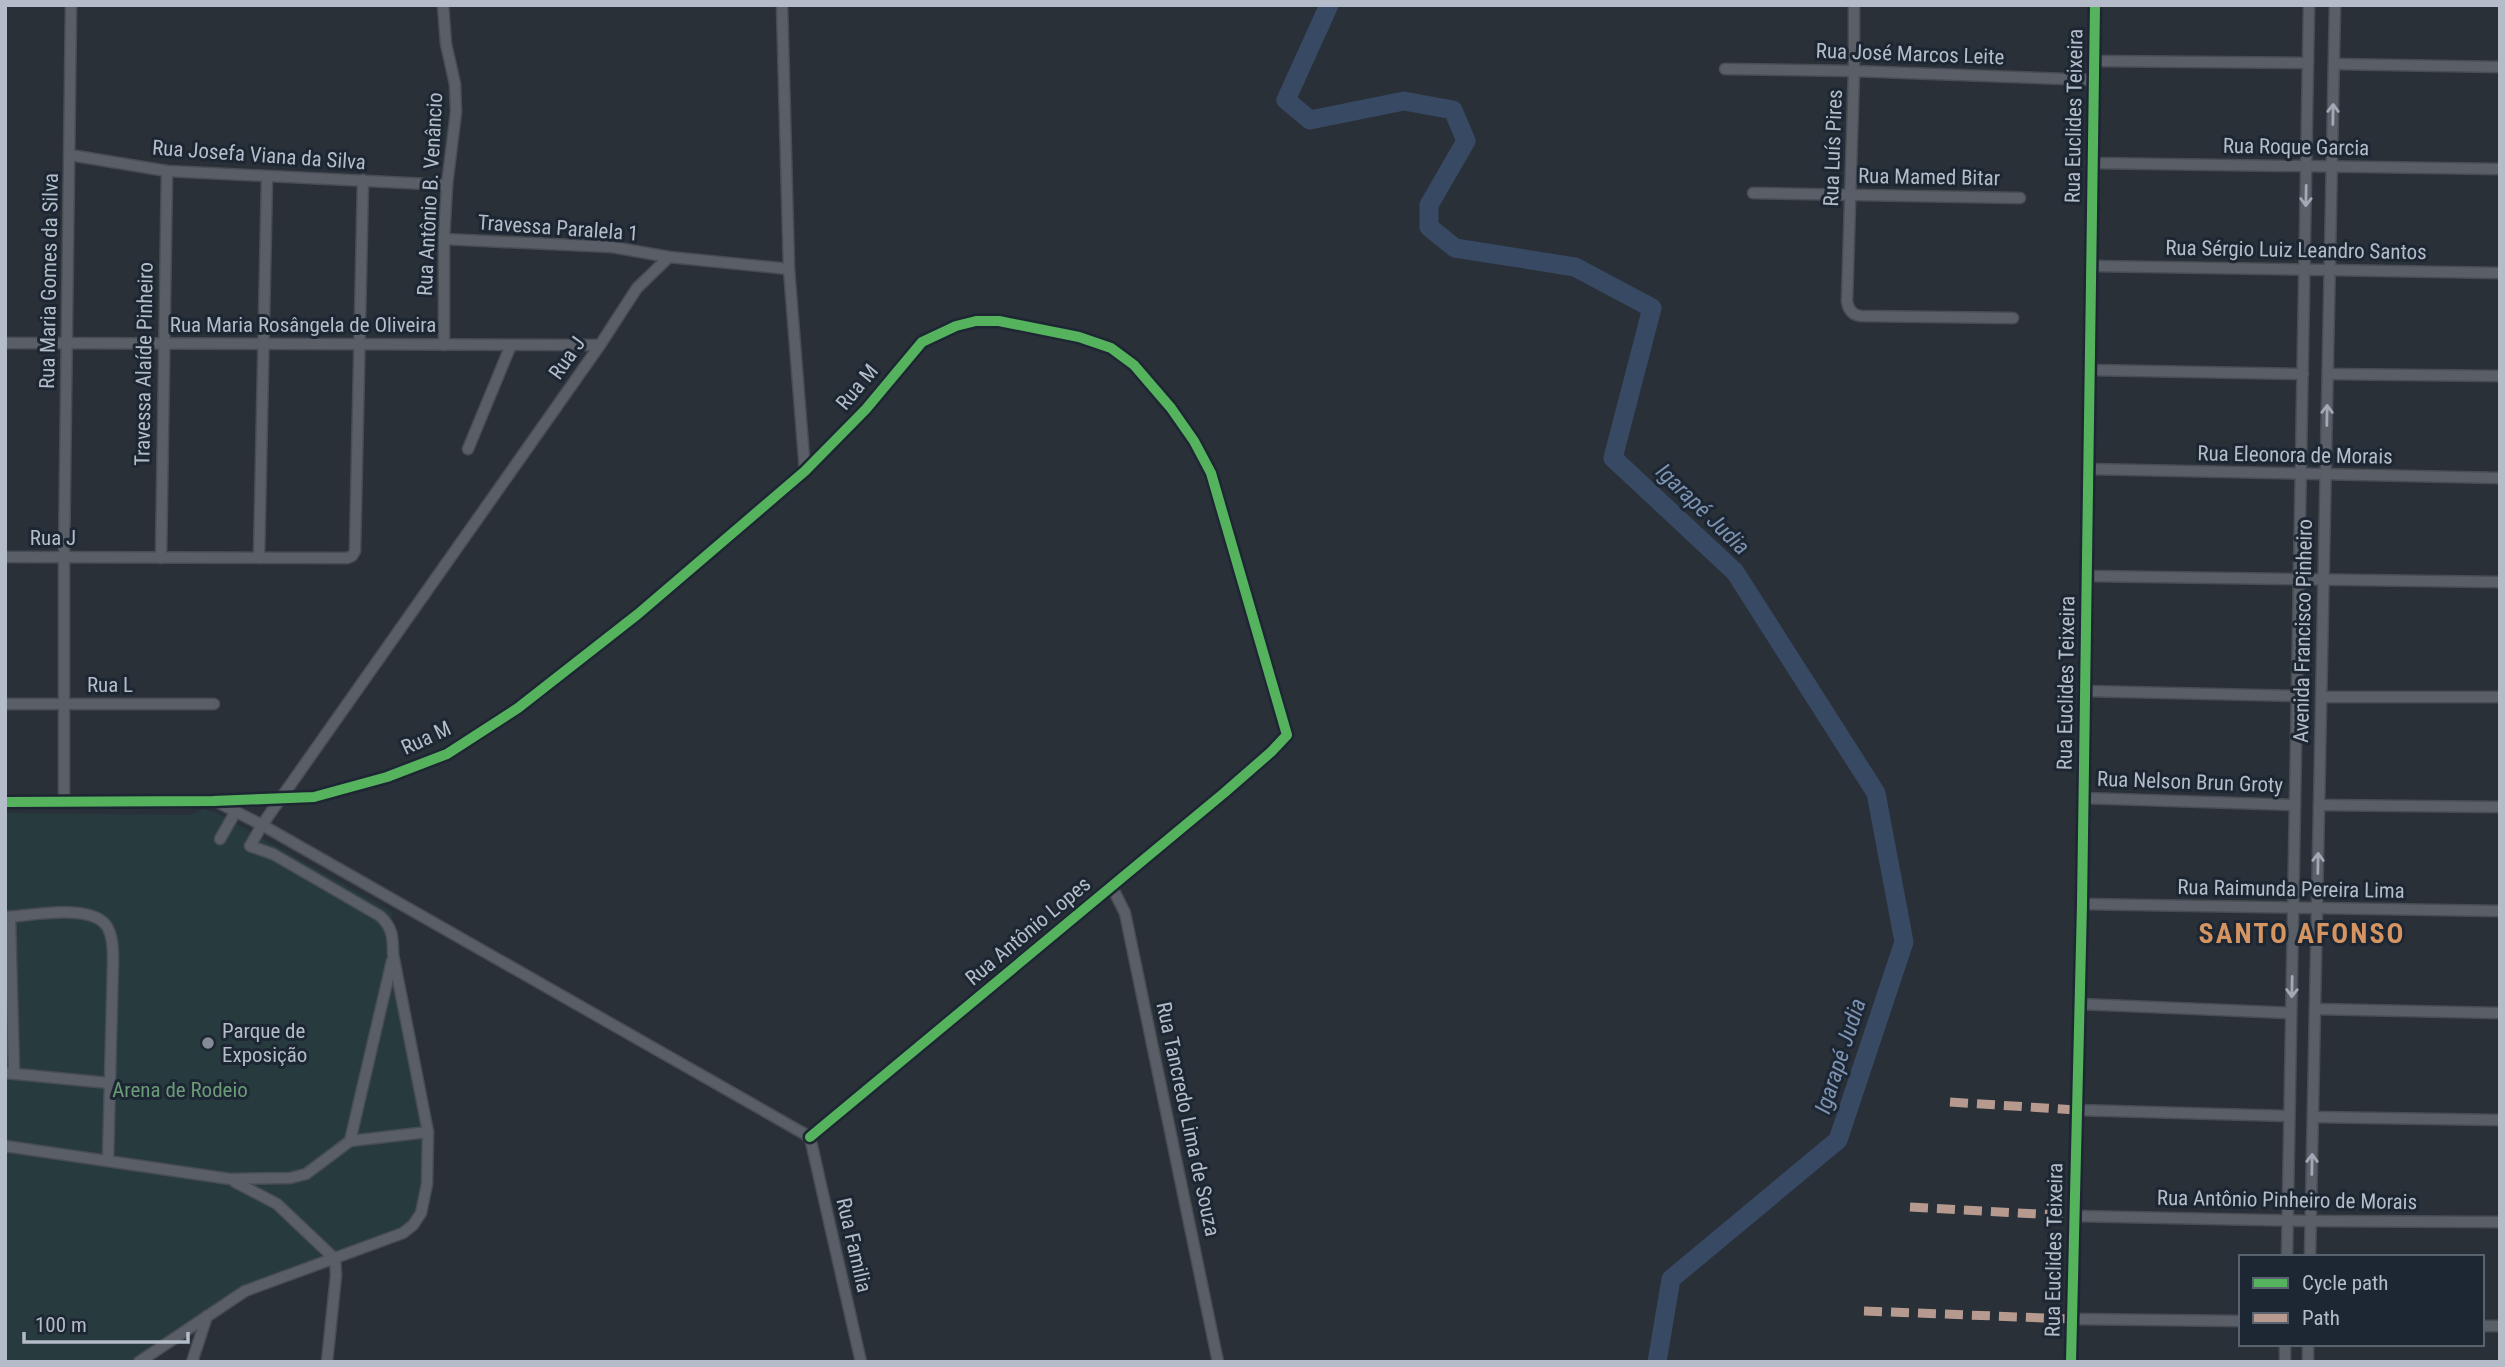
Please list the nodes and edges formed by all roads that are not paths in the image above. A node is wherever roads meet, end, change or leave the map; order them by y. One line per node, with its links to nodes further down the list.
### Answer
1 (443, 5): 23 (street, Rua Antônio B. Venâncio)
2 (782, 5): 30 (street)
3 (1854, 5): 13 (street, Rua Luís Pires)
4 (2095, 5): 8 (street, Rua Euclides Teixeira)
5 (2309, 5): 9 (street, Avenida Francisco Pinheiro)
6 (2335, 5): 10 (street, Avenida Francisco Pinheiro)
7 (71, 6): 15 (street, Rua Maria Gomes da Silva)
8 (2094, 61): 9 (street); 14 (street, Rua Euclides Teixeira)
9 (2308, 63): 17 (street, Avenida Francisco Pinheiro)
10 (2334, 64): 11 (street); 18 (street, Avenida Francisco Pinheiro, one-way to 10)
11 (2500, 67)
12 (1725, 69): 13 (street, Rua José Marcos Leite)
13 (1854, 71): 14 (street, Rua José Marcos Leite); 25 (street, Rua Luís Pires)
14 (2094, 80): 16 (street, Rua Euclides Teixeira)
15 (70, 155): 20 (street, Rua Josefa Viana da Silva); 36 (street, Rua Maria Gomes da Silva)
16 (2091, 163): 17 (street, Rua Roque Garcia); 29 (street, Rua Euclides Teixeira)
17 (2306, 166): 18 (street, Rua Roque Garcia); 31 (street, Avenida Francisco Pinheiro, one-way to 31)
18 (2332, 167): 19 (street, Rua Roque Garcia); 32 (street, Avenida Francisco Pinheiro)
19 (2500, 169)
20 (167, 171): 21 (street, Rua Josefa Viana da Silva); 37 (street, Travessa Alaíde Pinheiro)
21 (267, 177): 22 (street, Rua Josefa Viana da Silva); 38 (street)
22 (363, 180): 23 (street, Rua Josefa Viana da Silva); 39 (street)
23 (447, 185): 27 (street, Rua Antônio B. Venâncio)
24 (1753, 193): 25 (street, Rua Mamed Bitar)
25 (1851, 194): 26 (street, Rua Mamed Bitar); 34 (street, Rua Luís Pires)
26 (2020, 198)
27 (444, 239): 28 (street, Travessa Paralela 1); 40 (street, Rua Antônio B. Venâncio)
28 (668, 257): 30 (street); 42 (street, Rua J)
29 (2091, 266): 31 (street, Rua Sérgio Luiz Leandro Santos); 43 (street, Rua Euclides Teixeira)
30 (789, 269): 49 (street)
31 (2304, 270): 32 (street, Rua Sérgio Luiz Leandro Santos); 44 (street, Avenida Francisco Pinheiro)
32 (2330, 271): 33 (street, Rua Sérgio Luiz Leandro Santos); 45 (street, Avenida Francisco Pinheiro)
33 (2500, 273)
34 (2013, 318)
35 (5, 343): 36 (street, Rua Maria Rosângela de Oliveira)
36 (66, 344): 37 (street, Rua Maria Rosângela de Oliveira); 54 (street, Rua Maria Gomes da Silva)
37 (163, 344): 38 (street, Rua Maria Rosângela de Oliveira); 55 (street, Travessa Alaíde Pinheiro)
38 (264, 344): 39 (street, Rua Maria Rosângela de Oliveira); 56 (street)
39 (360, 344): 40 (street, Rua Maria Rosângela de Oliveira); 56 (street, Rua J)
40 (444, 345): 41 (street, Rua Maria Rosângela de Oliveira)
41 (511, 345): 42 (street, Rua Maria Rosângela de Oliveira); 47 (street)
42 (600, 345): 70 (street, Rua J)
43 (2090, 370): 44 (street); 48 (street, Rua Euclides Teixeira)
44 (2303, 374): 50 (street, Avenida Francisco Pinheiro)
45 (2328, 374): 46 (street); 51 (street, Avenida Francisco Pinheiro, one-way to 45)
46 (2500, 376)
47 (468, 449)
48 (2088, 469): 50 (street, Rua Eleonora de Morais); 57 (street, Rua Euclides Teixeira)
49 (805, 471): 68 (street, Rua M); 70 (street, Rua M)
50 (2301, 474): 51 (street, Rua Eleonora de Morais); 58 (street, Avenida Francisco Pinheiro)
51 (2326, 475): 52 (street, Rua Eleonora de Morais); 59 (street, Avenida Francisco Pinheiro)
52 (2500, 478)
53 (5, 557): 54 (street, Rua J)
54 (64, 558): 55 (street, Rua J); 66 (street, Rua Maria Gomes da Silva)
55 (161, 558): 56 (street, Rua J)
56 (259, 558)
57 (2087, 576): 58 (street); 61 (street, Rua Euclides Teixeira)
58 (2299, 579): 59 (street); 62 (street, Avenida Francisco Pinheiro)
59 (2323, 580): 60 (street); 63 (street, Avenida Francisco Pinheiro)
60 (2500, 582)
61 (2084, 691): 62 (street); 69 (street, Rua Euclides Teixeira)
62 (2297, 696): 74 (street, Avenida Francisco Pinheiro)
63 (2321, 697): 64 (street); 75 (street, Avenida Francisco Pinheiro)
64 (2500, 697)
65 (5, 704): 66 (street, Rua L)
66 (64, 704): 67 (street, Rua L); 73 (street, Rua Maria Gomes da Silva)
67 (214, 704)
68 (1270, 752): 80 (street, Rua Antônio Lopes)
69 (2083, 798): 74 (street, Rua Nelson Brun Groty); 81 (street, Rua Euclides Teixeira)
70 (278, 799): 71 (street, Rua M); 78 (street)
71 (213, 800): 73 (street, Rua M); 77 (street)
72 (5, 802): 73 (street, Rua M)
73 (64, 802)
74 (2295, 805): 82 (street, Avenida Francisco Pinheiro)
75 (2319, 806): 76 (street); 83 (street, Avenida Francisco Pinheiro, one-way to 75)
76 (2500, 807)
77 (236, 811): 78 (street); 79 (street)
78 (261, 825): 86 (street); 98 (street)
79 (220, 839)
80 (1112, 887): 98 (street, Rua Antônio Lopes); 117 (street, Rua Tancredo Lima de Souza)
81 (2082, 904): 82 (street, Rua Raimunda Pereira Lima); 87 (street, Rua Euclides Teixeira)
82 (2293, 909): 83 (street, Rua Raimunda Pereira Lima); 89 (street, Avenida Francisco Pinheiro, one-way to 89)
83 (2317, 909): 84 (street, Rua Raimunda Pereira Lima); 88 (street, Avenida Francisco Pinheiro)
84 (2500, 911)
85 (8, 917): 91 (street); 92 (street)
86 (393, 954): 97 (street); 99 (street)
87 (2080, 1004): 89 (street); 93 (street, Rua Euclides Teixeira)
88 (2315, 1009): 90 (street); 95 (street, Avenida Francisco Pinheiro)
89 (2291, 1013): 94 (street, Avenida Francisco Pinheiro)
90 (2500, 1013)
91 (9, 1073): 92 (street)
92 (109, 1083): 101 (street)
93 (2076, 1110): 94 (street); 103 (street, Rua Euclides Teixeira)
94 (2289, 1116): 104 (street, Avenida Francisco Pinheiro)
95 (2313, 1117): 96 (street); 105 (street, Avenida Francisco Pinheiro, one-way to 95)
96 (2500, 1120)
97 (428, 1132): 99 (street); 109 (street)
98 (810, 1137): 116 (street, Rua Familia)
99 (350, 1141): 102 (street)
100 (5, 1146): 101 (street)
101 (108, 1160): 102 (street)
102 (230, 1179): 109 (street)
103 (2075, 1216): 104 (street, Rua Antônio Pinheiro de Morais); 111 (street, Rua Euclides Teixeira)
104 (2287, 1221): 105 (street, Rua Antônio Pinheiro de Morais); 107 (street, Avenida Francisco Pinheiro)
105 (2311, 1221): 106 (street, Rua Antônio Pinheiro de Morais); 108 (street, Avenida Francisco Pinheiro)
106 (2500, 1222)
107 (2287, 1255)
108 (2310, 1255)
109 (335, 1259): 110 (street); 115 (street)
110 (207, 1316): 113 (street); 114 (street)
111 (2072, 1320): 112 (street); 118 (street, Rua Euclides Teixeira)
112 (2239, 1321)
113 (139, 1362)
114 (192, 1362)
115 (327, 1362)
116 (861, 1362)
117 (1218, 1362)
118 (2071, 1362)

